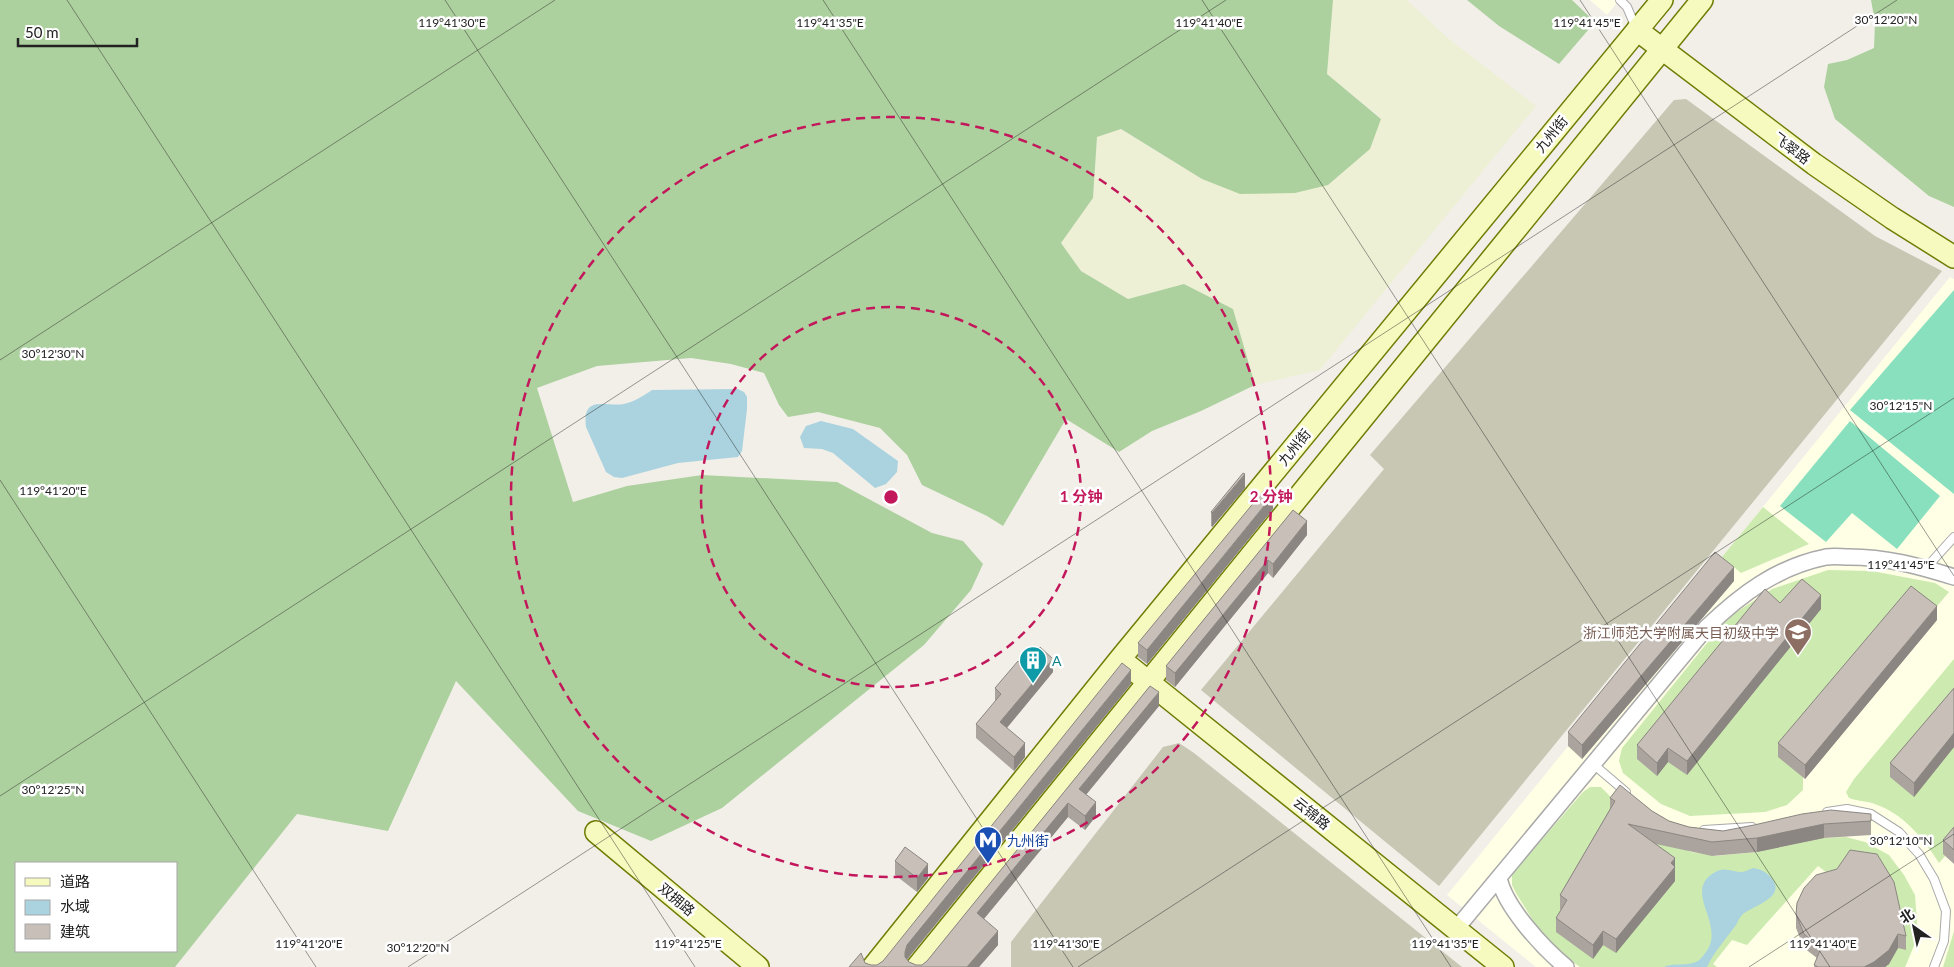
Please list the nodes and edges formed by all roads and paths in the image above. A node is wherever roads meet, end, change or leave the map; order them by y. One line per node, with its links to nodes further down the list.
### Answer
1 (1620, 0): 4 (lane)
2 (1662, 0): 4 (main road, 九州街)
3 (1702, 0): 5 (main road)
4 (1637, 30): 5 (main road, 飞翠路); 10 (main road, 九州街)
5 (1661, 50): 6 (main road, 飞翠路); 11 (main road)
6 (1954, 257)
7 (1954, 537): 8 (lane)
8 (1926, 568): 9 (street); 12 (street)
9 (1954, 577)
10 (1120, 659): 11 (main road, 云锦路); 23 (main road, 九州街)
11 (1149, 682): 21 (main road, 云锦路); 24 (main road)
12 (1593, 764): 13 (lane); 18 (street)
13 (1629, 795)
14 (1820, 813): 27 (lane)
15 (1762, 825): 16 (lane)
16 (1697, 829)
17 (596, 832): 22 (main road, 双拥路)
18 (1499, 878): 19 (street); 20 (street)
19 (1483, 897): 20 (street); 21 (street)
20 (1511, 905): 26 (street)
21 (1456, 929): 25 (main road, 云锦路)
22 (758, 967)
23 (873, 967)
24 (917, 967)
25 (1503, 967)
26 (1566, 967)
27 (1934, 967)

